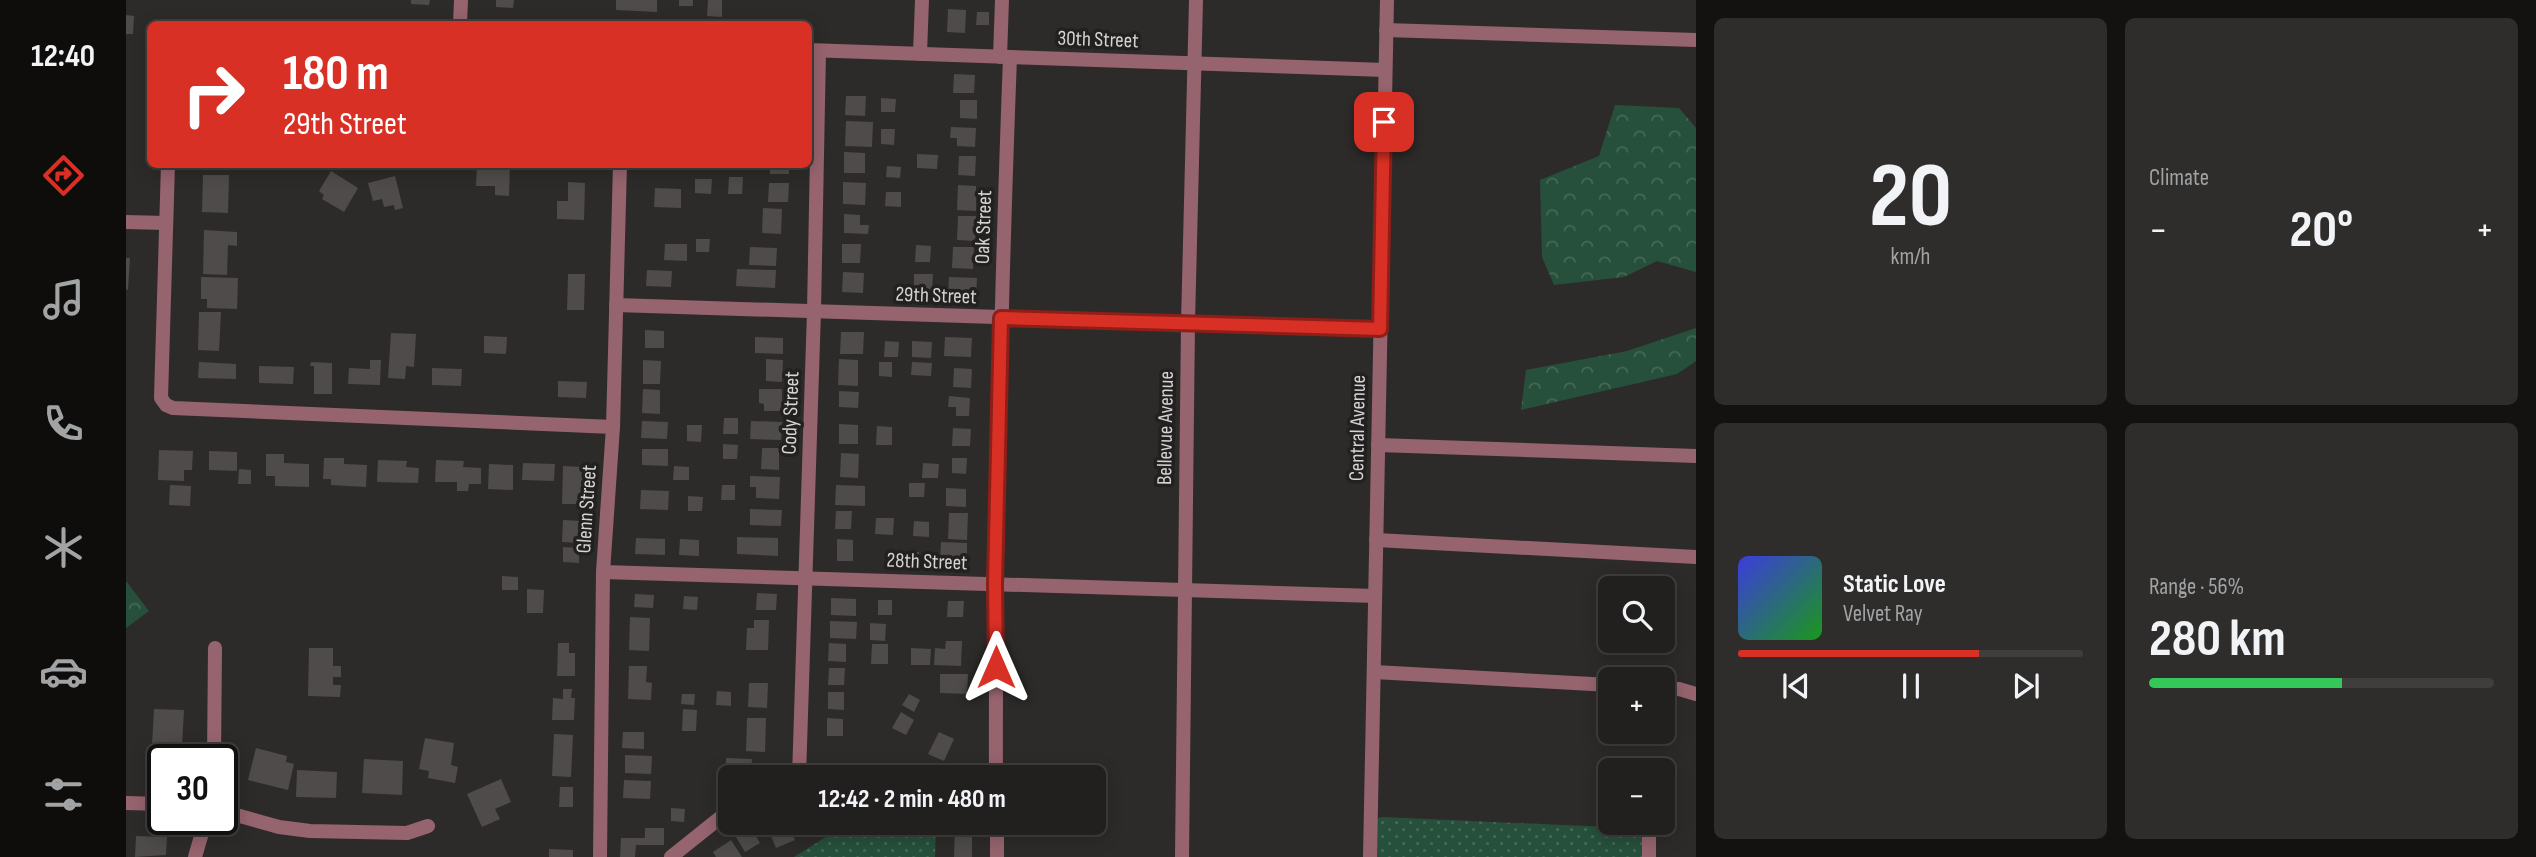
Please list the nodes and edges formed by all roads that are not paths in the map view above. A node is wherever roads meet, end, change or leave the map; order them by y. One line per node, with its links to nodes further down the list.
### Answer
1 (461, 0): 6 (street)
2 (922, 0): 10 (street)
3 (1002, 0): 11 (street, Oak Street)
4 (1196, 0): 12 (street, Bellevue Avenue)
5 (1387, 0): 7 (street, Central Avenue)
6 (460, 21)
7 (1386, 30): 8 (street); 13 (street, Central Avenue)
8 (1696, 40)
9 (814, 50): 10 (street, 30th Street); 19 (street, Cody Street)
10 (920, 54): 11 (street, 30th Street)
11 (1005, 57): 12 (street, 30th Street); 20 (street, Oak Street)
12 (1195, 63): 13 (street, 30th Street); 21 (street, Bellevue Avenue)
13 (1385, 70): 22 (street, Central Avenue)
14 (168, 168): 17 (street)
15 (620, 168): 18 (street, Glenn Street)
16 (126, 222): 17 (street)
17 (166, 223): 23 (street)
18 (616, 305): 19 (street, 29th Street); 23 (street, Glenn Street)
19 (814, 312): 20 (street, 29th Street); 29 (street, Cody Street)
20 (1001, 318): 21 (street, 29th Street); 30 (street, Oak Street)
21 (1188, 323): 22 (street, 29th Street); 31 (street, Bellevue Avenue)
22 (1380, 329): 24 (street, Central Avenue)
23 (612, 427): 28 (street, Glenn Street)
24 (1378, 445): 25 (street); 26 (street, Central Avenue)
25 (1696, 456)
26 (1376, 540): 27 (street); 32 (street, Central Avenue)
27 (1696, 557)
28 (603, 572): 29 (street, 28th Street); 50 (street, Glenn Street)
29 (806, 578): 30 (street, 28th Street); 39 (street, Cody Street)
30 (995, 584): 31 (street, 28th Street); 40 (street, Oak Street)
31 (1184, 590): 32 (street, 28th Street); 53 (street, Bellevue Avenue)
32 (1375, 596): 34 (street, Central Avenue)
33 (215, 648): 38 (street)
34 (1374, 672): 35 (street); 54 (street, Central Avenue)
35 (1598, 684)
36 (1675, 689): 37 (street)
37 (1696, 694)
38 (214, 744)
39 (800, 765)
40 (996, 765)
41 (126, 803): 42 (street)
42 (147, 804)
43 (238, 815): 45 (street)
44 (718, 819): 51 (street)
45 (428, 826)
46 (201, 835): 49 (street)
47 (997, 835): 52 (street)
48 (1649, 835): 55 (street)
49 (195, 857)
50 (600, 857)
51 (671, 857)
52 (997, 857)
53 (1182, 857)
54 (1370, 857)
55 (1648, 857)

